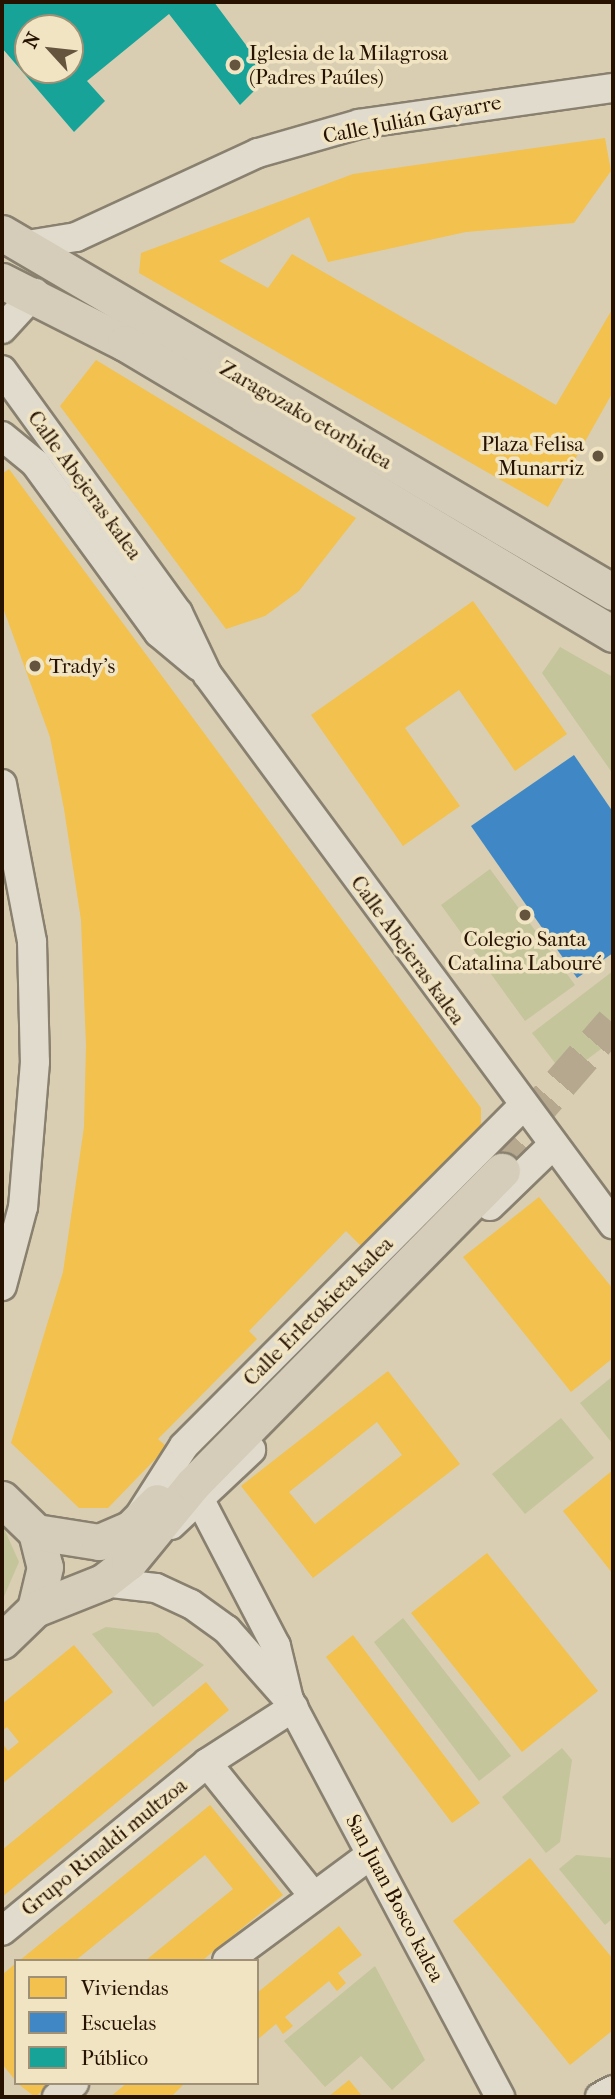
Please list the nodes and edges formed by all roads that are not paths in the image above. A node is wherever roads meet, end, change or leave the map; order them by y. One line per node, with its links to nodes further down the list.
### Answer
1 (613, 88): 2 (street, Calle Julián Gayarre)
2 (11, 239): 8 (main road, Zaragozako etorbidea)
3 (2, 281): 4 (main road, Zaragozako etorbidea)
4 (35, 293): 5 (street); 9 (main road, Zaragozako etorbidea)
5 (2, 329)
6 (2, 370): 10 (street, Calle Abejeras kalea)
7 (2, 436): 10 (street, Calle Abejeras kalea)
8 (613, 592)
9 (613, 634)
10 (207, 674): 12 (street, Calle Abejeras kalea)
11 (2, 784): 16 (street)
12 (522, 1107): 13 (street, Calle Abejeras kalea); 20 (street, Calle Erletokieta kalea)
13 (552, 1146): 15 (street, Calle Abejeras kalea); 18 (street, Calle Erletokieta kalea)
14 (497, 1167): 20 (main road, Calle Erletokieta kalea)
15 (613, 1224)
16 (2, 1286)
17 (2, 1499): 19 (main road)
18 (201, 1502): 20 (street, Calle Erletokieta kalea); 24 (street, San Juan Bosco kalea)
19 (36, 1532): 20 (main road, Calle Erletokieta kalea); 22 (main road)
20 (137, 1537): 21 (main road, Calle Erletokieta kalea)
21 (103, 1582): 22 (main road, Calle Erletokieta kalea); 24 (street, San Juan Bosco kalea)
22 (35, 1609): 23 (main road)
23 (2, 1641)
24 (292, 1704): 25 (street, Grupo Rinaldi multzoa); 26 (street, San Juan Bosco kalea)
25 (207, 1763): 27 (street, Grupo Rinaldi multzoa); 28 (street, Grupo Rinaldi multzoa)
26 (370, 1855): 27 (street); 33 (street, San Juan Bosco kalea)
27 (311, 1893): 29 (street)
28 (2, 1931)
29 (229, 1959)
30 (72, 2085): 32 (street)
31 (613, 2090): 34 (street)
32 (57, 2097)
33 (500, 2097)
34 (600, 2097)

